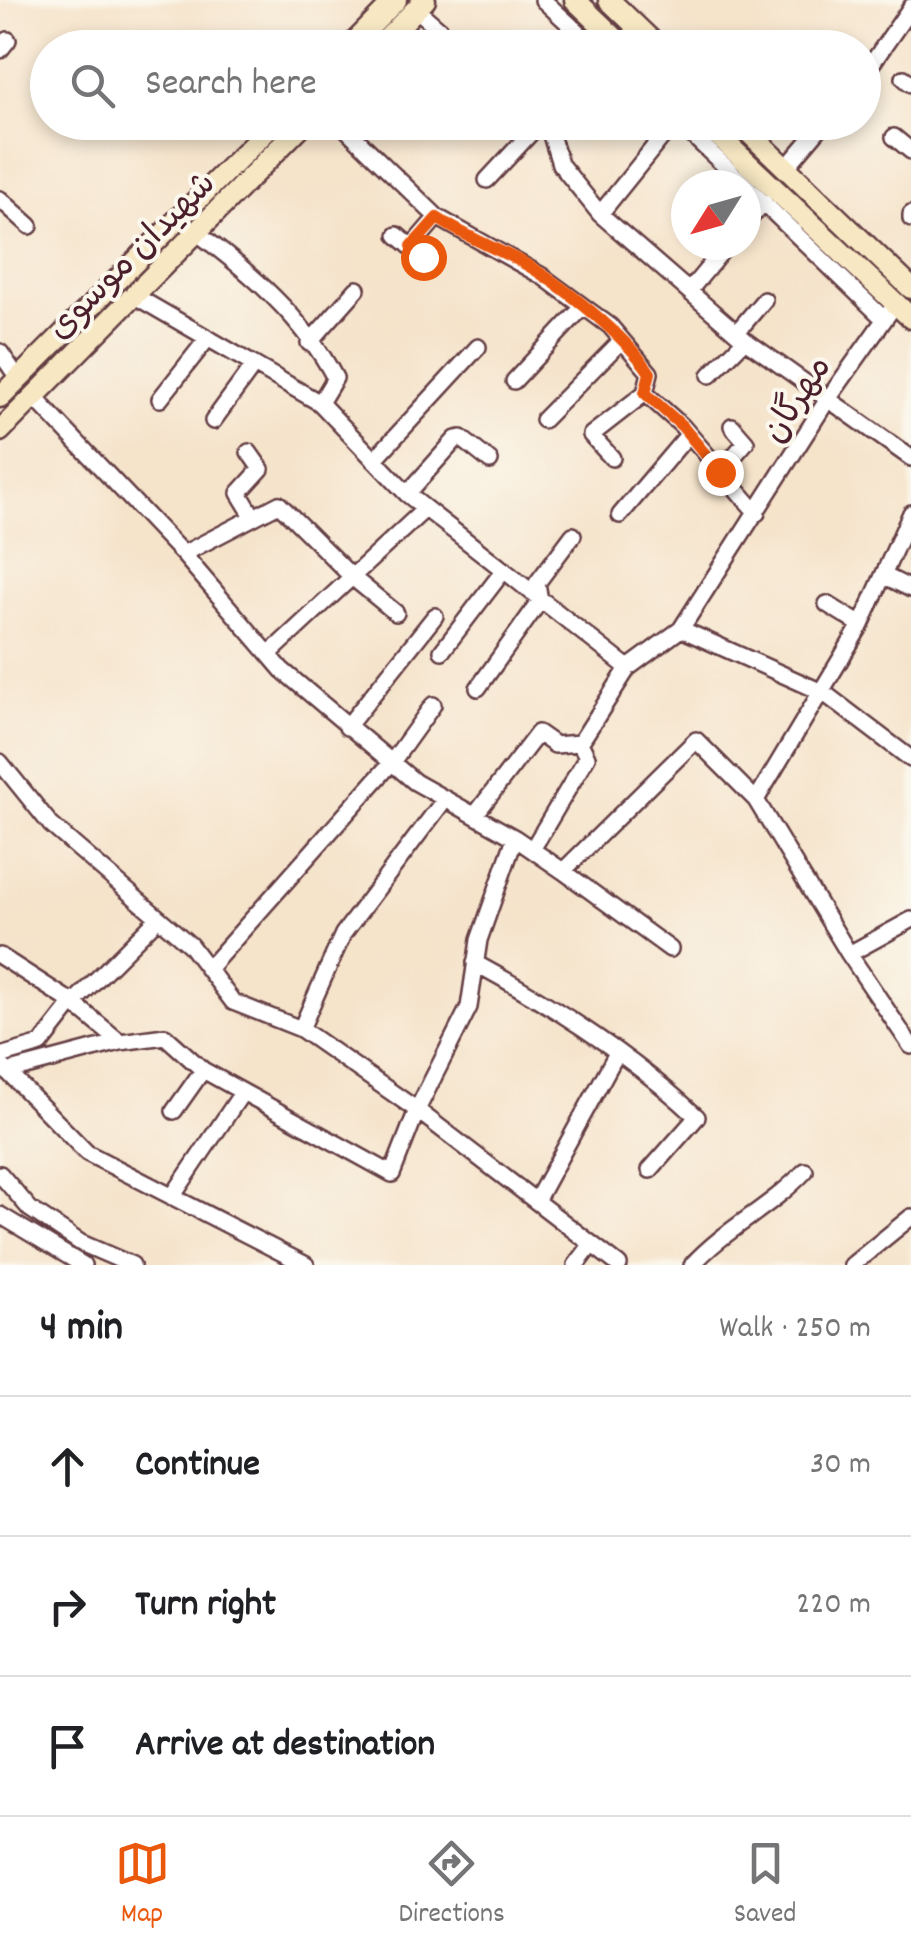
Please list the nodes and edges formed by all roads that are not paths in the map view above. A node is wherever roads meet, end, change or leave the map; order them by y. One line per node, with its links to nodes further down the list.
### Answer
1 (396, 0): 7 (street)
2 (543, 0): 10 (street)
3 (575, 0): 11 (street)
4 (610, 0): 12 (street)
5 (421, 5): 8 (street); 9 (street)
6 (911, 6): 13 (street)
7 (367, 30)
8 (396, 30)
9 (445, 30)
10 (576, 30)
11 (606, 30)
12 (641, 30)
13 (881, 50)
14 (894, 137): 25 (street)
15 (257, 140): 57 (street, شهیدان موسوی)
16 (287, 140): 39 (street, شهیدان موسوی)
17 (357, 140): 36 (street)
18 (526, 140): 28 (street)
19 (551, 140): 34 (street)
20 (661, 140): 34 (street)
21 (696, 140): 27 (street)
22 (723, 140): 35 (street)
23 (757, 140): 26 (street)
24 (810, 140): 26 (street)
25 (911, 151)
26 (786, 168): 29 (street)
27 (729, 170)
28 (487, 180)
29 (817, 198): 35 (street); 37 (street)
30 (0, 199): 38 (street)
31 (761, 199): 32 (street)
32 (764, 202): 33 (street); 47 (street)
33 (761, 206)
34 (600, 214): 44 (street)
35 (803, 215): 41 (street)
36 (437, 218): 40 (street); 48 (street)
37 (842, 221): 41 (street); 47 (street)
38 (30, 226)
39 (196, 232): 45 (street, شهیدان موسوی); 52 (street)
40 (397, 235)
41 (827, 238): 47 (street)
42 (715, 260): 44 (street)
43 (357, 290): 52 (street)
44 (689, 291): 49 (street)
45 (135, 296): 50 (street); 61 (street, شهیدان موسوی)
46 (764, 300): 49 (street)
47 (900, 307): 63 (street, مهرگان)
48 (582, 308): 51 (street); 58 (street)
49 (741, 336): 56 (street); 63 (street)
50 (208, 338): 55 (street); 62 (street)
51 (622, 340): 59 (street); 65 (street)
52 (309, 342): 64 (street)
53 (478, 348): 73 (street)
54 (0, 352): 57 (street)
55 (254, 365): 64 (street); 66 (street)
56 (710, 374)
57 (18, 378): 60 (street, شهیدان موسوی)
58 (514, 381)
59 (645, 393): 69 (street); 71 (street)
60 (0, 397)
61 (34, 397): 68 (street, شهیدان موسوی); 83 (street)
62 (160, 399)
63 (826, 402): 72 (street); 78 (street, مهرگان)
64 (320, 403): 73 (street)
65 (543, 420)
66 (212, 421)
67 (732, 426): 75 (street)
68 (0, 431)
69 (687, 436): 75 (street); 81 (street)
70 (248, 452): 80 (street)
71 (612, 458)
72 (911, 458)
73 (374, 460): 76 (street)
74 (490, 461): 76 (street)
75 (720, 472): 78 (street)
76 (406, 494): 77 (street)
77 (426, 509): 84 (street); 86 (street)
78 (757, 513): 93 (street, مهرگان)
79 (911, 513): 85 (street)
80 (253, 516): 83 (street); 86 (street)
81 (620, 516)
82 (573, 535): 88 (street)
83 (183, 554): 95 (street)
84 (504, 570): 88 (street); 94 (street)
85 (884, 576): 87 (street); 92 (street)
86 (352, 577): 90 (street); 95 (street)
87 (911, 589)
88 (540, 601): 96 (street); 97 (street)
89 (827, 604): 92 (street)
90 (396, 613)
91 (435, 616): 100 (street)
92 (861, 625): 98 (street)
93 (682, 628): 96 (street); 98 (street)
94 (442, 652)
95 (269, 654): 100 (street)
96 (628, 668): 101 (street)
97 (478, 688)
98 (824, 693): 102 (street); 106 (street)
99 (433, 705): 104 (street)
100 (347, 727): 104 (street)
101 (580, 743): 107 (street); 109 (street)
102 (911, 759)
103 (0, 762): 111 (street)
104 (392, 762): 105 (street); 117 (street)
105 (446, 799): 107 (street); 119 (street)
106 (756, 800): 110 (street); 114 (street)
107 (476, 815): 108 (street)
108 (515, 838): 109 (street); 116 (street)
109 (533, 848): 110 (street)
110 (563, 871): 113 (street)
111 (158, 918): 117 (street); 118 (street)
112 (911, 920): 114 (street)
113 (670, 949)
114 (848, 954): 121 (street)
115 (0, 956): 118 (street)
116 (476, 963): 122 (street); 126 (street)
117 (208, 968): 119 (street)
118 (73, 1003): 120 (street); 123 (street)
119 (301, 1029): 126 (street)
120 (120, 1042): 123 (street); 124 (street)
121 (911, 1046)
122 (617, 1053): 128 (street); 132 (street)
123 (2, 1064): 131 (street)
124 (203, 1070): 125 (street); 127 (street)
125 (242, 1093): 126 (street); 131 (street)
126 (418, 1110): 132 (street)
127 (174, 1111)
128 (650, 1170)
129 (804, 1170): 141 (street)
130 (0, 1174): 137 (street)
131 (172, 1198): 138 (street)
132 (536, 1201): 135 (street)
133 (0, 1215): 136 (street)
134 (911, 1217): 142 (street)
135 (592, 1244): 139 (street); 140 (street)
136 (83, 1265)
137 (132, 1265)
138 (306, 1265)
139 (576, 1265)
140 (619, 1265)
141 (692, 1265)
142 (852, 1265)

